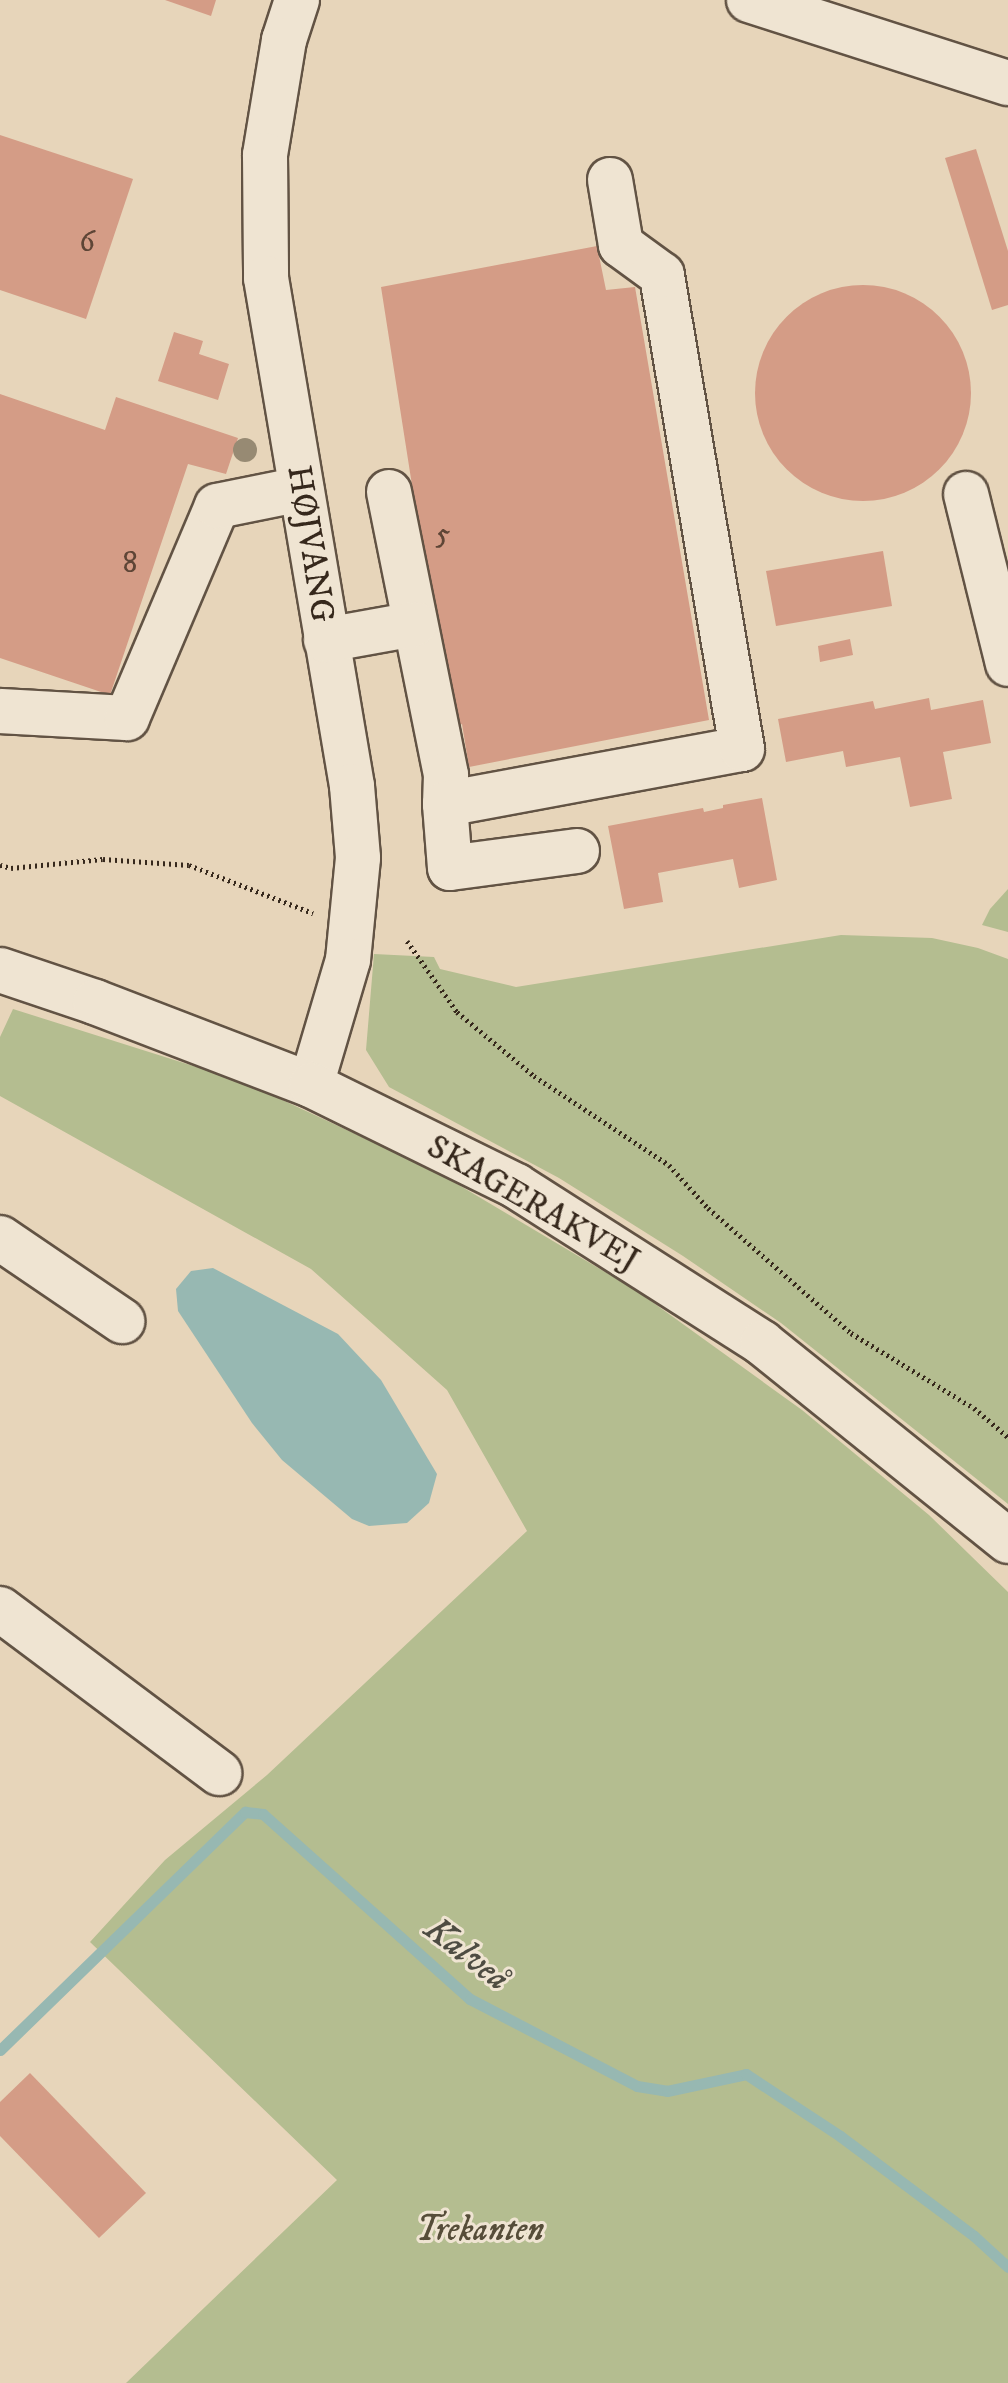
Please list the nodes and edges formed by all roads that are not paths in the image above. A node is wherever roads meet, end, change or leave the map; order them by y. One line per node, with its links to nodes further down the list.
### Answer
1 (297, 0): 5 (street, HØJVANG)
2 (749, 0): 3 (street)
3 (1008, 83)
4 (610, 180): 12 (street)
5 (301, 489): 9 (street, HØJVANG); 11 (street)
6 (389, 492): 8 (street)
7 (966, 494): 10 (street)
8 (415, 624): 9 (street); 12 (street)
9 (326, 640): 15 (street, HØJVANG)
10 (1008, 664)
11 (0, 711)
12 (445, 804): 13 (street)
13 (577, 851)
14 (0, 970): 15 (street, SKAGERAKVEJ)
15 (311, 1085): 18 (street, SKAGERAKVEJ)
16 (0, 1238): 17 (street)
17 (122, 1321)
18 (1008, 1541)
19 (0, 1609): 20 (street)
20 (219, 1773)

